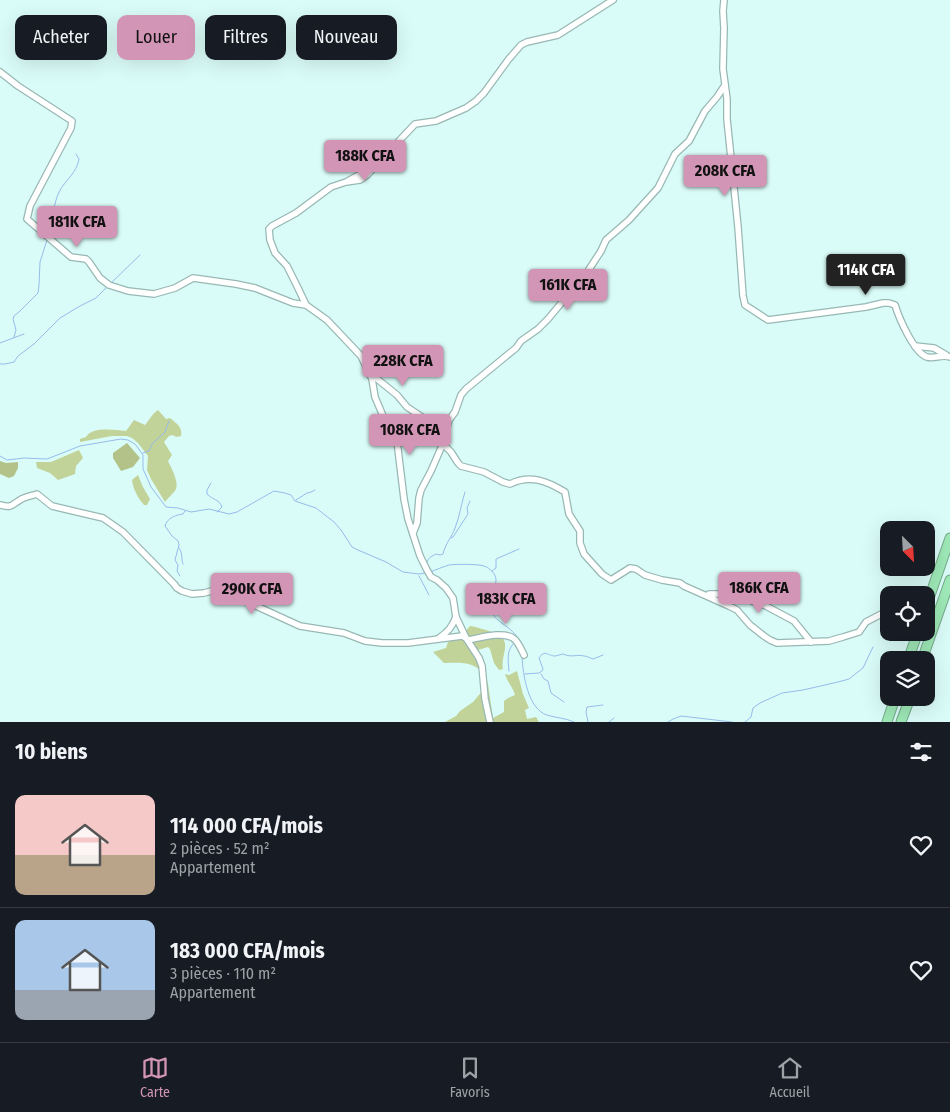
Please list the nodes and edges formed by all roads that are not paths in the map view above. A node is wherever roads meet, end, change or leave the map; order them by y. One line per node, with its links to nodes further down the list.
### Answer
1 (612, 0): 5 (street)
2 (724, 0): 4 (street)
3 (0, 72): 5 (street)
4 (725, 85): 6 (street); 9 (street)
5 (306, 305): 7 (street)
6 (915, 346): 8 (street); 8 (street)
7 (361, 356): 10 (street); 13 (street)
8 (948, 356)
9 (449, 420): 10 (street); 11 (street)
10 (434, 423): 11 (street)
11 (442, 443): 13 (street); 17 (street)
12 (0, 505): 21 (street)
13 (413, 533): 19 (street)
14 (950, 538): 16 (highway)
15 (950, 580): 23 (highway)
16 (932, 586)
17 (704, 594): 22 (street); 22 (street)
18 (880, 615): 22 (street)
19 (456, 617): 20 (street); 21 (street)
20 (467, 639): 21 (street); 24 (street); 27 (street)
21 (436, 640)
22 (812, 642)
23 (925, 651)
24 (524, 655)
25 (892, 706): 28 (highway)
26 (907, 706): 29 (highway)
27 (490, 722)
28 (887, 722)
29 (901, 722)

